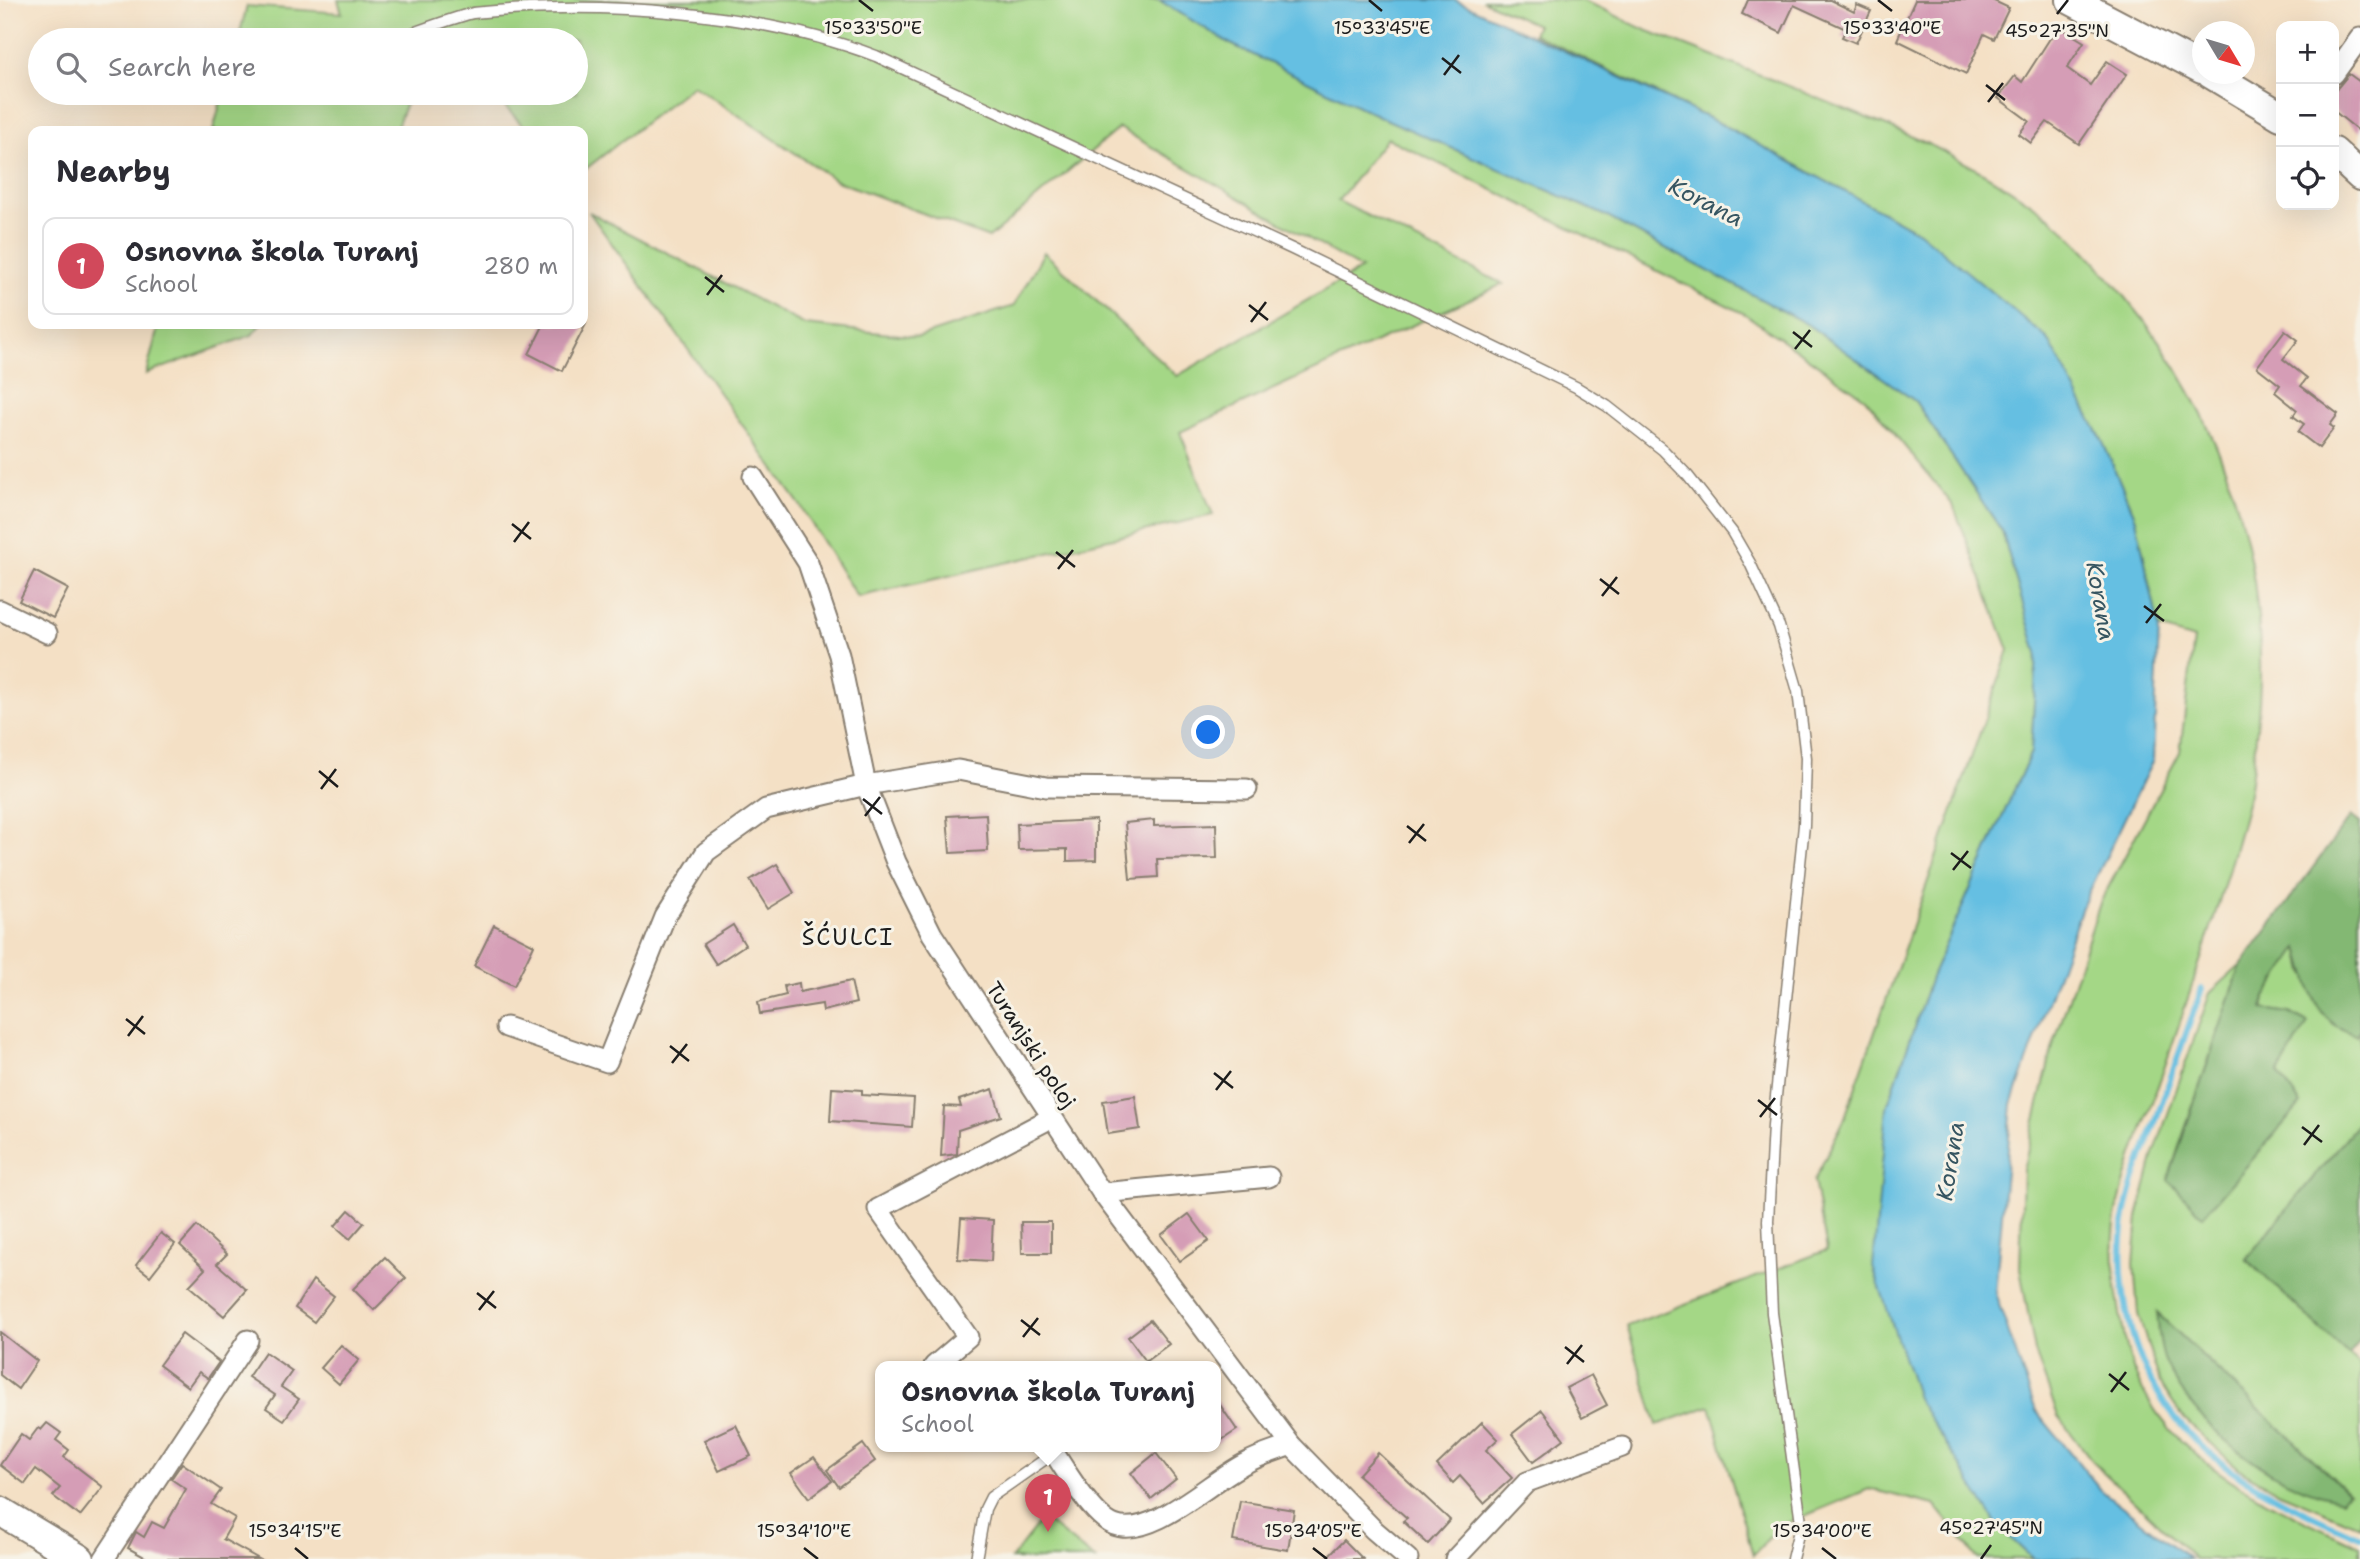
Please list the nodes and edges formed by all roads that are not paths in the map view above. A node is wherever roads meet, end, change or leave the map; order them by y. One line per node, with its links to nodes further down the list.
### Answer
1 (2071, 0): 4 (main road)
2 (428, 28): 31 (lane)
3 (2360, 38): 5 (street)
4 (2192, 63)
5 (2339, 67)
6 (2228, 84): 7 (main road)
7 (2276, 113)
8 (2339, 157): 9 (main road)
9 (2360, 176)
10 (752, 477): 13 (street, Turanjski poloj)
11 (0, 610): 12 (street)
12 (47, 633)
13 (866, 785): 14 (street); 15 (street); 16 (street, Turanjski poloj)
14 (1247, 789)
15 (506, 1027)
16 (1051, 1118): 18 (street, Turanjski poloj); 20 (street)
17 (1269, 1177): 18 (street)
18 (1102, 1194): 21 (street, Turanjski poloj)
19 (248, 1340): 27 (street)
20 (940, 1361)
21 (1291, 1445): 24 (street); 29 (street, Turanjski poloj)
22 (1622, 1447): 30 (street)
23 (1049, 1452): 28 (lane)
24 (1053, 1452)
25 (0, 1511): 26 (main road)
26 (80, 1559)
27 (104, 1559)
28 (976, 1559)
29 (1408, 1559)
30 (1455, 1559)
31 (1792, 1559)

